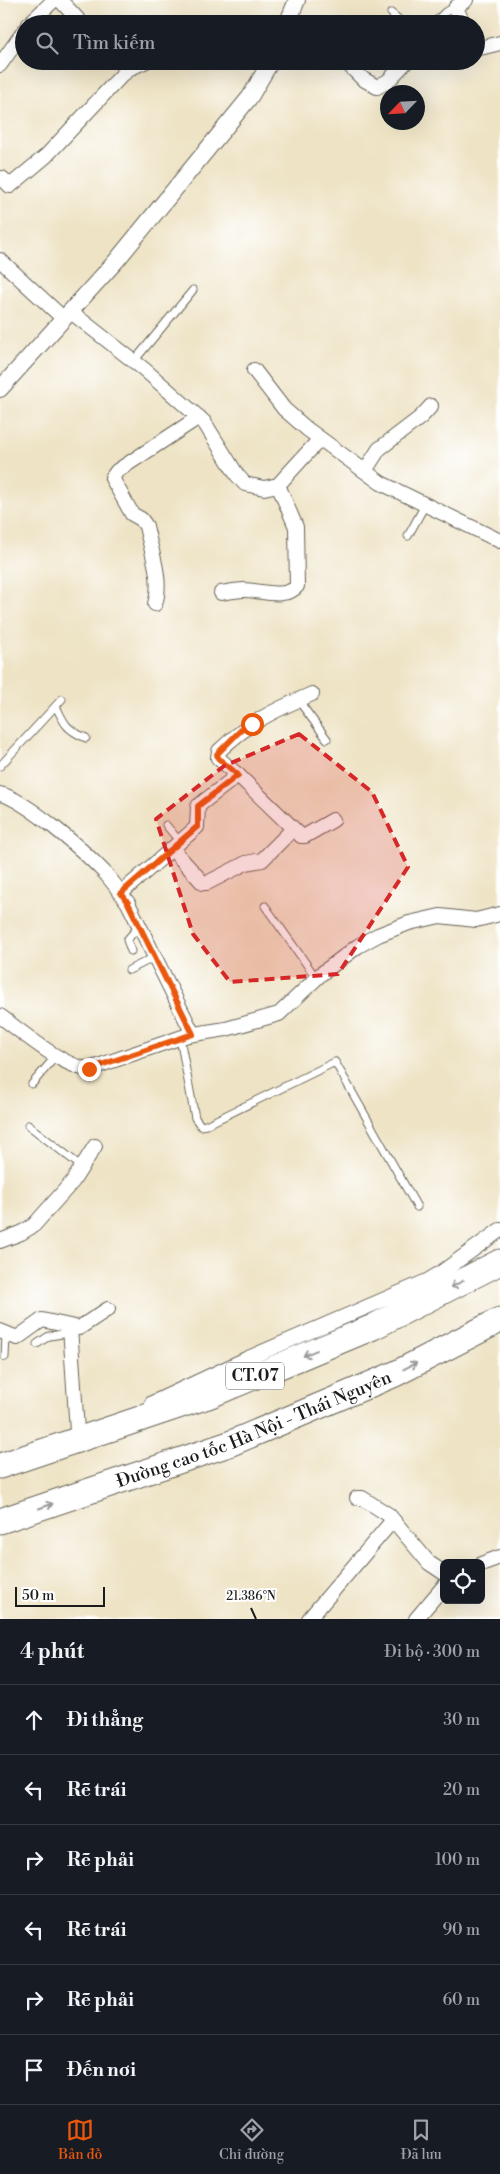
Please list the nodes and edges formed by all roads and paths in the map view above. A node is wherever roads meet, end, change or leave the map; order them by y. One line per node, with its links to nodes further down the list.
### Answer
1 (54, 0): 6 (street)
2 (60, 0): 7 (street)
3 (297, 0): 8 (street)
4 (460, 3): 10 (lane)
5 (391, 13): 9 (lane)
6 (38, 15)
7 (74, 15)
8 (291, 15)
9 (393, 15)
10 (442, 15)
11 (500, 43): 13 (street)
12 (15, 44): 14 (street)
13 (485, 47)
14 (0, 65)
15 (122, 70): 19 (street)
16 (266, 70): 22 (street)
17 (354, 70): 18 (street)
18 (398, 70)
19 (1, 178)
20 (0, 260): 22 (street)
21 (193, 290): 23 (lane)
22 (68, 316): 23 (street); 25 (street)
23 (134, 361): 27 (street)
24 (254, 370): 28 (street)
25 (0, 389)
26 (431, 406): 29 (street)
27 (199, 417): 30 (street); 35 (street)
28 (320, 439): 29 (street); 30 (street)
29 (365, 471): 31 (street)
30 (278, 485): 34 (street)
31 (425, 505): 32 (lane); 33 (street)
32 (408, 536)
33 (500, 541)
34 (221, 593)
35 (155, 604)
36 (312, 694): 38 (street)
37 (62, 699): 39 (lane)
38 (298, 700): 41 (lane); 43 (street)
39 (56, 706): 40 (lane); 42 (lane)
40 (86, 738)
41 (327, 740)
42 (0, 766)
43 (238, 775): 47 (street); 48 (street)
44 (0, 794): 49 (street)
45 (333, 820): 47 (street)
46 (166, 826): 48 (lane)
47 (293, 829): 48 (street)
48 (176, 845): 49 (street)
49 (121, 893): 52 (street)
50 (265, 906): 56 (lane)
51 (500, 914): 56 (street)
52 (140, 926): 53 (lane); 54 (street)
53 (131, 951)
54 (155, 956): 55 (lane); 58 (street)
55 (129, 970)
56 (317, 978): 58 (street)
57 (0, 1016): 59 (street)
58 (186, 1036): 59 (street); 64 (lane)
59 (56, 1056): 60 (lane)
60 (32, 1084)
61 (28, 1125): 63 (lane)
62 (95, 1146): 63 (street)
63 (82, 1167): 66 (street)
64 (418, 1207)
65 (500, 1230): 74 (street)
66 (0, 1241)
67 (500, 1262): 76 (highway, CT.07, one-way to 76)
68 (108, 1309): 70 (street)
69 (500, 1320): 79 (highway, Đường cao tốc Hà Nội - Thái Nguyên, one-way to 69)
70 (70, 1330): 71 (street); 72 (lane); 74 (street)
71 (3, 1333): 73 (lane)
72 (37, 1344)
73 (6, 1357)
74 (77, 1431): 75 (street)
75 (0, 1453)
76 (0, 1466)
77 (357, 1498): 78 (street)
78 (394, 1520): 82 (street); 84 (street)
79 (0, 1521)
80 (500, 1557): 81 (street)
81 (485, 1563)
82 (440, 1570)
83 (440, 1591): 85 (street)
84 (309, 1619)
85 (416, 1619)

